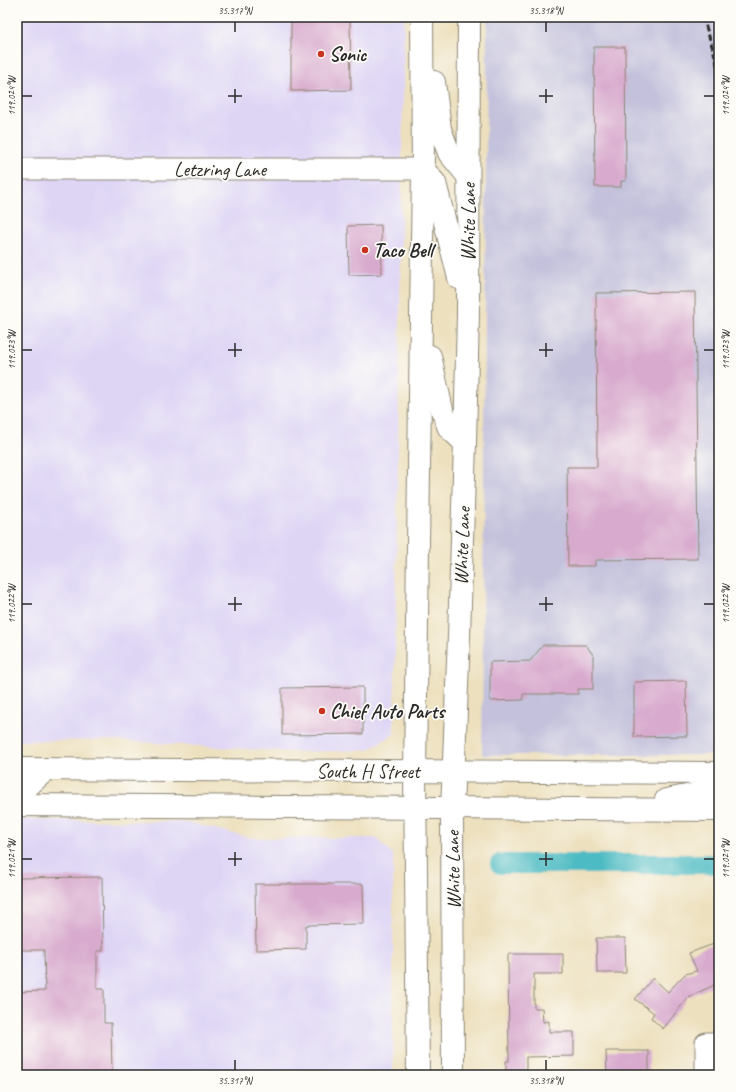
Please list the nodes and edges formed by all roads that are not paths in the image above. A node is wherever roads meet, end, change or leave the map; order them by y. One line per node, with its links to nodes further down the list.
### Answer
1 (422, 17): 5 (main road, White Lane)
2 (426, 17): 6 (main road)
3 (469, 17): 6 (main road, White Lane)
4 (17, 169): 5 (street, Letzring Lane)
5 (423, 169): 7 (main road); 8 (main road, White Lane)
6 (468, 176): 7 (main road, White Lane)
7 (468, 314): 9 (main road, White Lane)
8 (422, 319): 9 (main road); 12 (main road, White Lane)
9 (465, 443): 13 (main road, White Lane)
10 (17, 769): 11 (main road, South H Street)
11 (47, 769): 12 (main road, South H Street); 15 (main road)
12 (415, 772): 13 (main road, South H Street); 18 (main road, White Lane)
13 (454, 772): 14 (main road, South H Street); 19 (main road, White Lane)
14 (719, 773)
15 (17, 786)
16 (719, 786): 20 (main road)
17 (17, 805): 18 (main road, South H Street)
18 (415, 808): 19 (main road, South H Street); 23 (main road, White Lane)
19 (452, 809): 20 (main road, South H Street); 24 (main road, White Lane)
20 (607, 810): 21 (main road, South H Street)
21 (719, 810)
22 (713, 1043): 25 (street)
23 (418, 1075)
24 (453, 1075)
25 (706, 1075)

